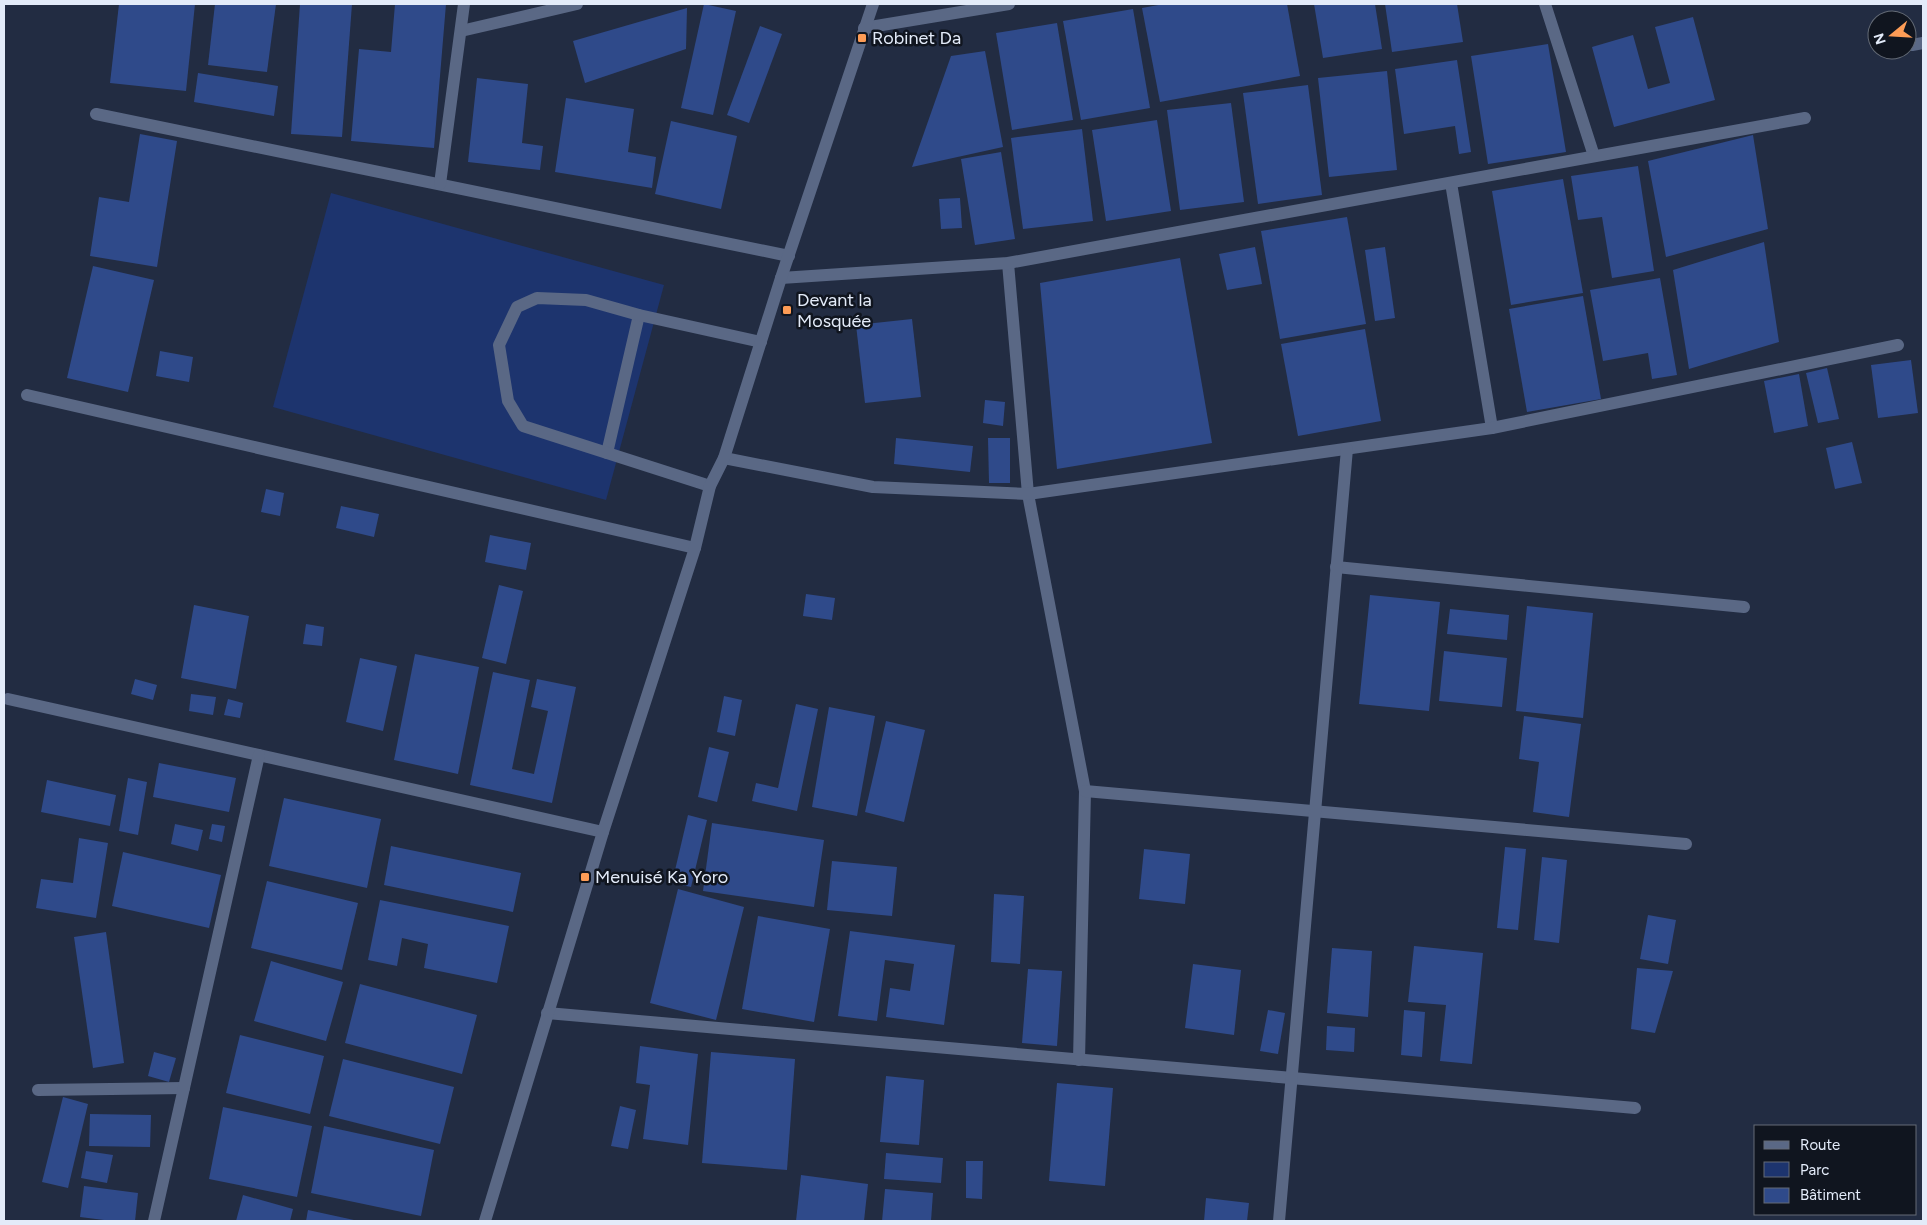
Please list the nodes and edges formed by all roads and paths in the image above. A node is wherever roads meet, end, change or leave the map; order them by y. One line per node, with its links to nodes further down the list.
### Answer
1 (464, 4): 7 (street)
2 (577, 4): 7 (street)
3 (873, 4): 6 (street)
4 (1009, 4): 6 (street)
5 (1545, 4): 10 (street)
6 (864, 28): 13 (street)
7 (461, 31): 12 (street)
8 (96, 114): 12 (street)
9 (1805, 118): 10 (street)
10 (1594, 156): 11 (street)
11 (1451, 183): 14 (street); 20 (street)
12 (440, 184): 13 (street)
13 (789, 256): 15 (street)
14 (1008, 263): 15 (street); 25 (street)
15 (782, 278): 17 (street)
16 (638, 315): 17 (street); 22 (street); 22 (street)
17 (761, 342): 23 (street)
18 (1898, 345): 20 (street)
19 (27, 395): 26 (street)
20 (1492, 428): 21 (street)
21 (1347, 449): 25 (street); 27 (street)
22 (607, 453): 24 (street)
23 (724, 458): 24 (street); 25 (street)
24 (710, 486): 26 (street)
25 (1028, 494): 31 (street)
26 (695, 548): 33 (street)
27 (1336, 567): 28 (street); 32 (street)
28 (1744, 607)
29 (8, 699): 30 (street)
30 (259, 755): 33 (street); 38 (street)
31 (1085, 791): 32 (street); 36 (street)
32 (1315, 812): 34 (street); 37 (street)
33 (603, 832): 35 (street)
34 (1686, 844)
35 (547, 1013): 36 (street); 42 (street)
36 (1079, 1060): 37 (street)
37 (1292, 1078): 40 (street); 43 (street)
38 (184, 1088): 39 (street); 41 (street)
39 (38, 1090)
40 (1635, 1108)
41 (154, 1221)
42 (484, 1221)
43 (1279, 1221)

